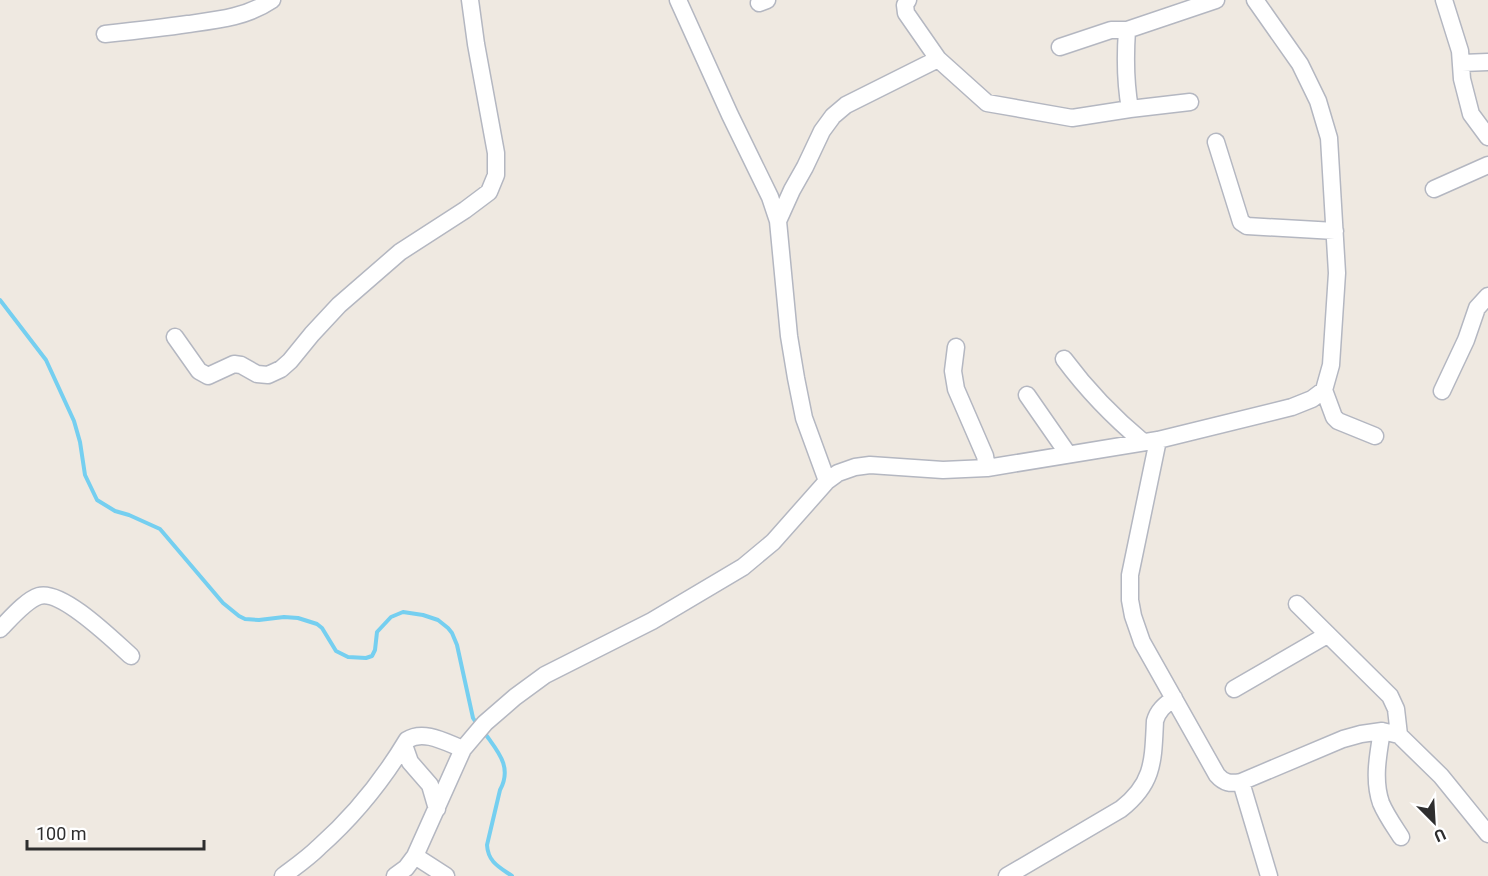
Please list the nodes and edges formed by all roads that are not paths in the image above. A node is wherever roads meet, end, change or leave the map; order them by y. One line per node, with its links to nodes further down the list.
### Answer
1 (272, 0): 9 (street)
2 (470, 0): 23 (street)
3 (678, 0): 20 (street)
4 (908, 0): 11 (street)
5 (1216, 0): 8 (street)
6 (1444, 0): 12 (street)
7 (1263, 2): 21 (street)
8 (1128, 30): 10 (street); 15 (street)
9 (105, 34)
10 (1059, 47)
11 (938, 59): 15 (street); 20 (street)
12 (1462, 63): 13 (street); 16 (street)
13 (1488, 63)
14 (1190, 102): 15 (street)
15 (1130, 109)
16 (1488, 136)
17 (1216, 142): 21 (street)
18 (1488, 165): 19 (street)
19 (1434, 189)
20 (778, 221): 33 (street)
21 (1335, 231): 26 (street)
22 (1488, 296): 27 (street)
23 (175, 337)
24 (956, 347): 32 (street)
25 (1064, 359): 30 (street)
26 (1324, 390): 29 (street); 30 (street)
27 (1442, 391)
28 (1027, 395): 31 (street)
29 (1374, 436)
30 (1150, 441): 31 (street); 39 (street)
31 (1068, 454): 32 (street)
32 (987, 468): 33 (street)
33 (826, 481): 43 (street)
34 (1297, 604): 36 (street)
35 (0, 629): 37 (street)
36 (1327, 634): 38 (street); 41 (street)
37 (131, 656)
38 (1234, 689)
39 (1174, 698): 44 (street); 52 (street)
40 (1382, 731): 41 (street); 44 (street); 47 (street)
41 (1399, 735): 46 (street)
42 (404, 744): 43 (street); 45 (street); 49 (street)
43 (467, 744): 45 (street)
44 (1241, 782): 53 (street)
45 (437, 809): 48 (street)
46 (1488, 834)
47 (1401, 837)
48 (415, 856): 50 (street); 51 (street)
49 (283, 876)
50 (395, 876)
51 (446, 876)
52 (1007, 876)
53 (1269, 876)

